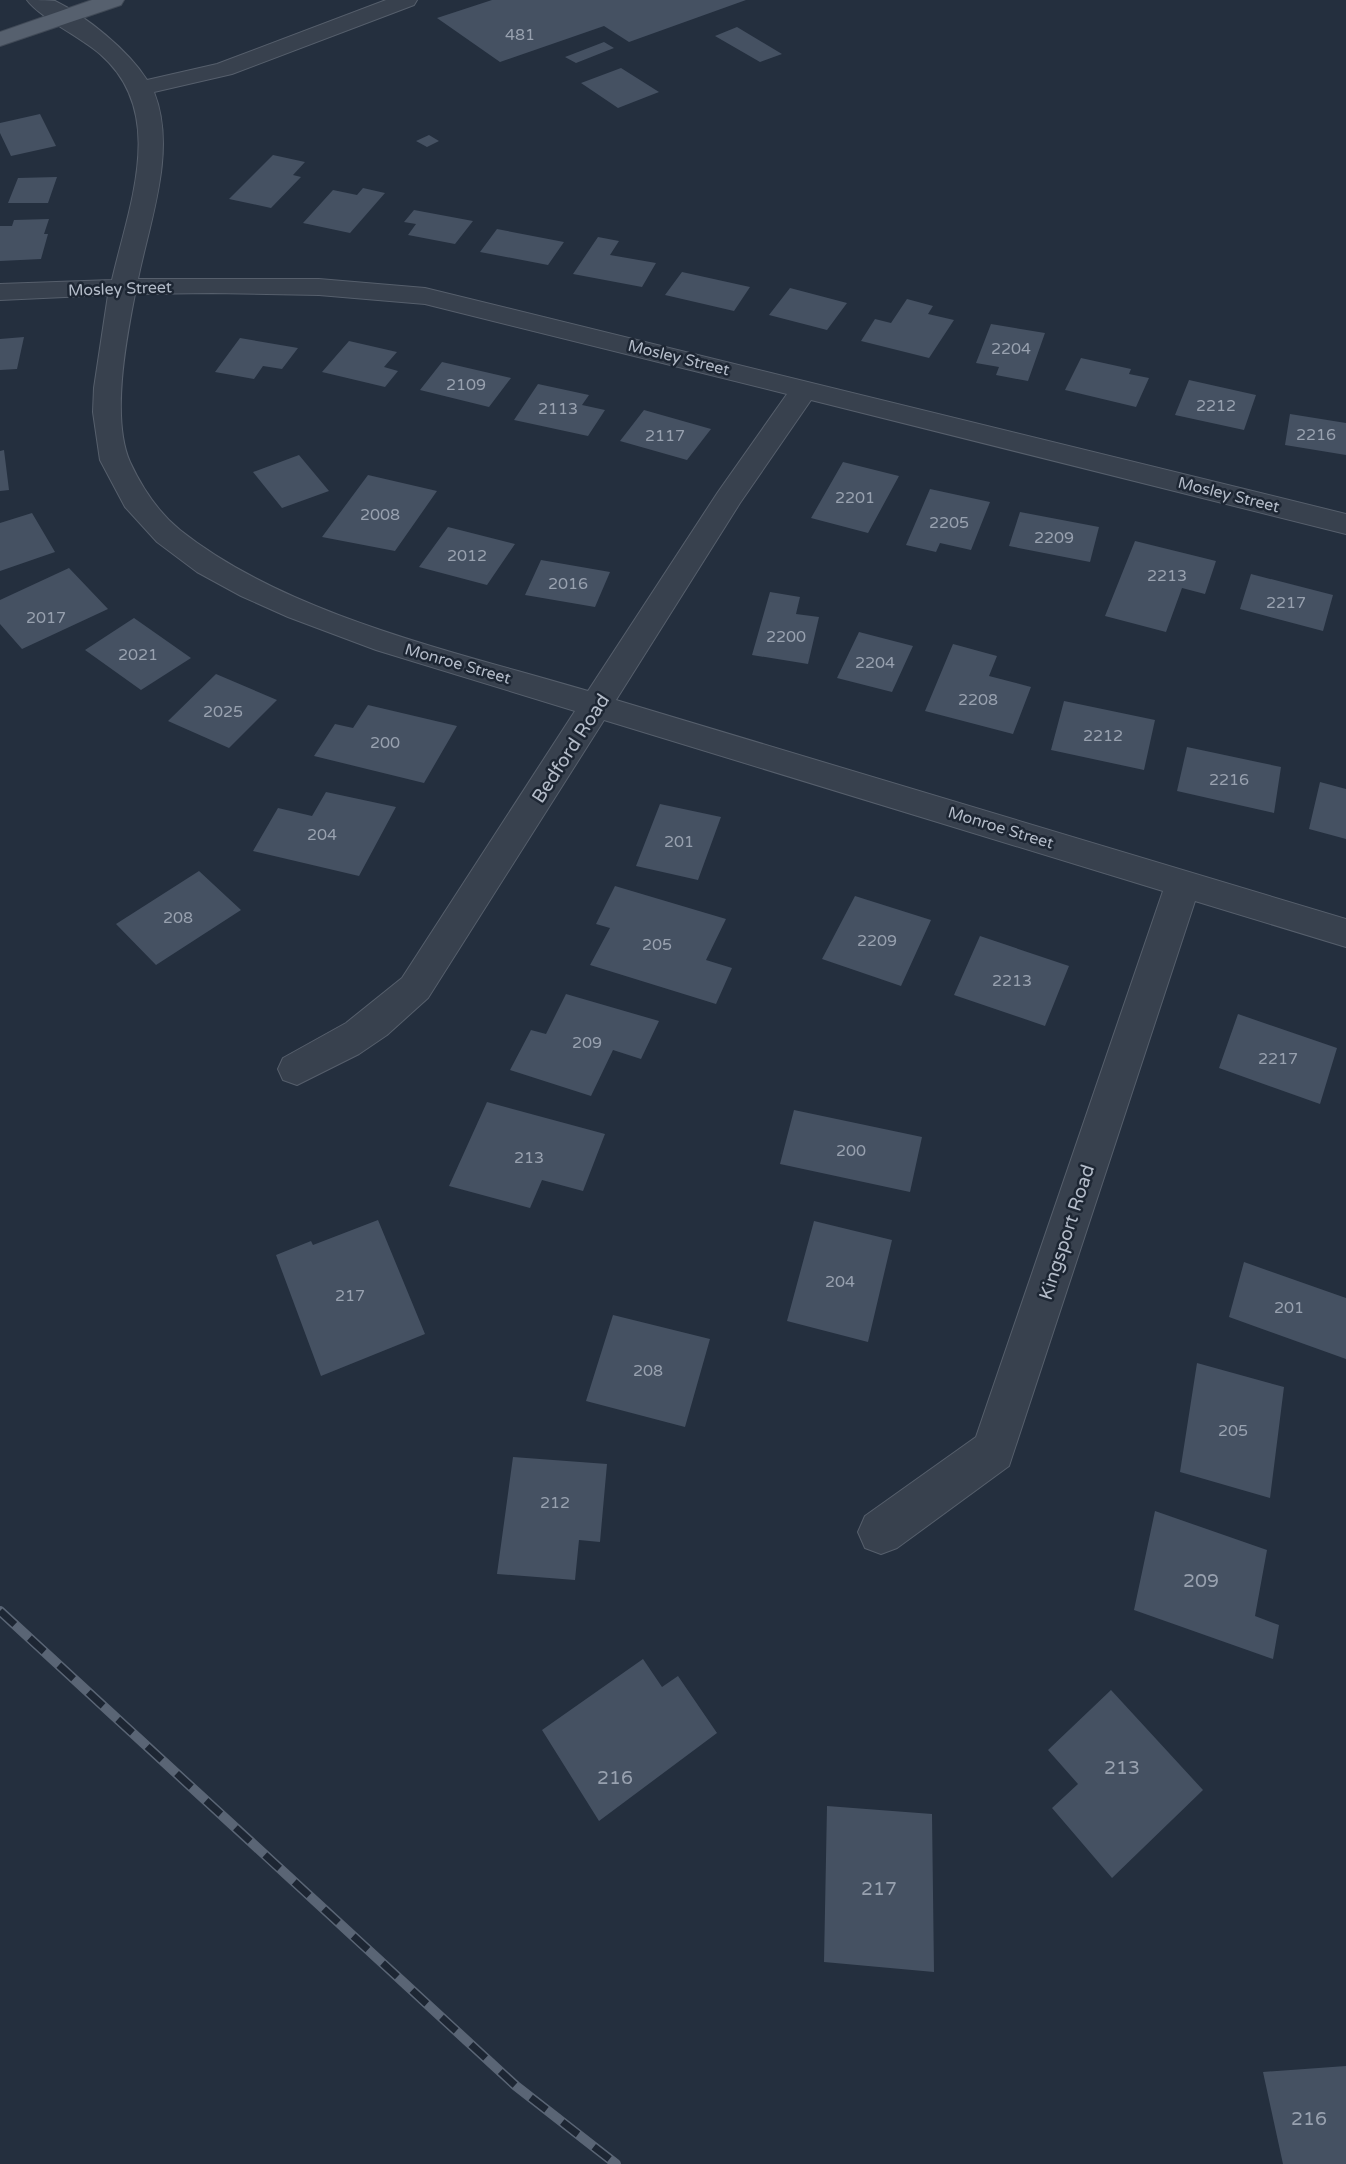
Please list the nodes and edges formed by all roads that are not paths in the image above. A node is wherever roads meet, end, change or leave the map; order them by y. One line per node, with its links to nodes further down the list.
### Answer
1 (113, 0): 3 (main road)
2 (406, 0): 5 (street)
3 (50, 9): 4 (main road); 5 (street, Monroe Street)
4 (0, 39)
5 (140, 88): 6 (street, Monroe Street)
6 (123, 288): 7 (street, Mosley Street); 8 (street, Mosley Street); 10 (street, Monroe Street)
7 (0, 292)
8 (805, 388): 9 (street, Mosley Street); 10 (street, Bedford Road)
9 (1346, 524)
10 (598, 704): 11 (street, Monroe Street); 13 (street, Bedford Road)
11 (1183, 883): 12 (street, Monroe Street); 14 (street, Kingsport Road)
12 (1346, 933)
13 (297, 1069)
14 (881, 1532)

